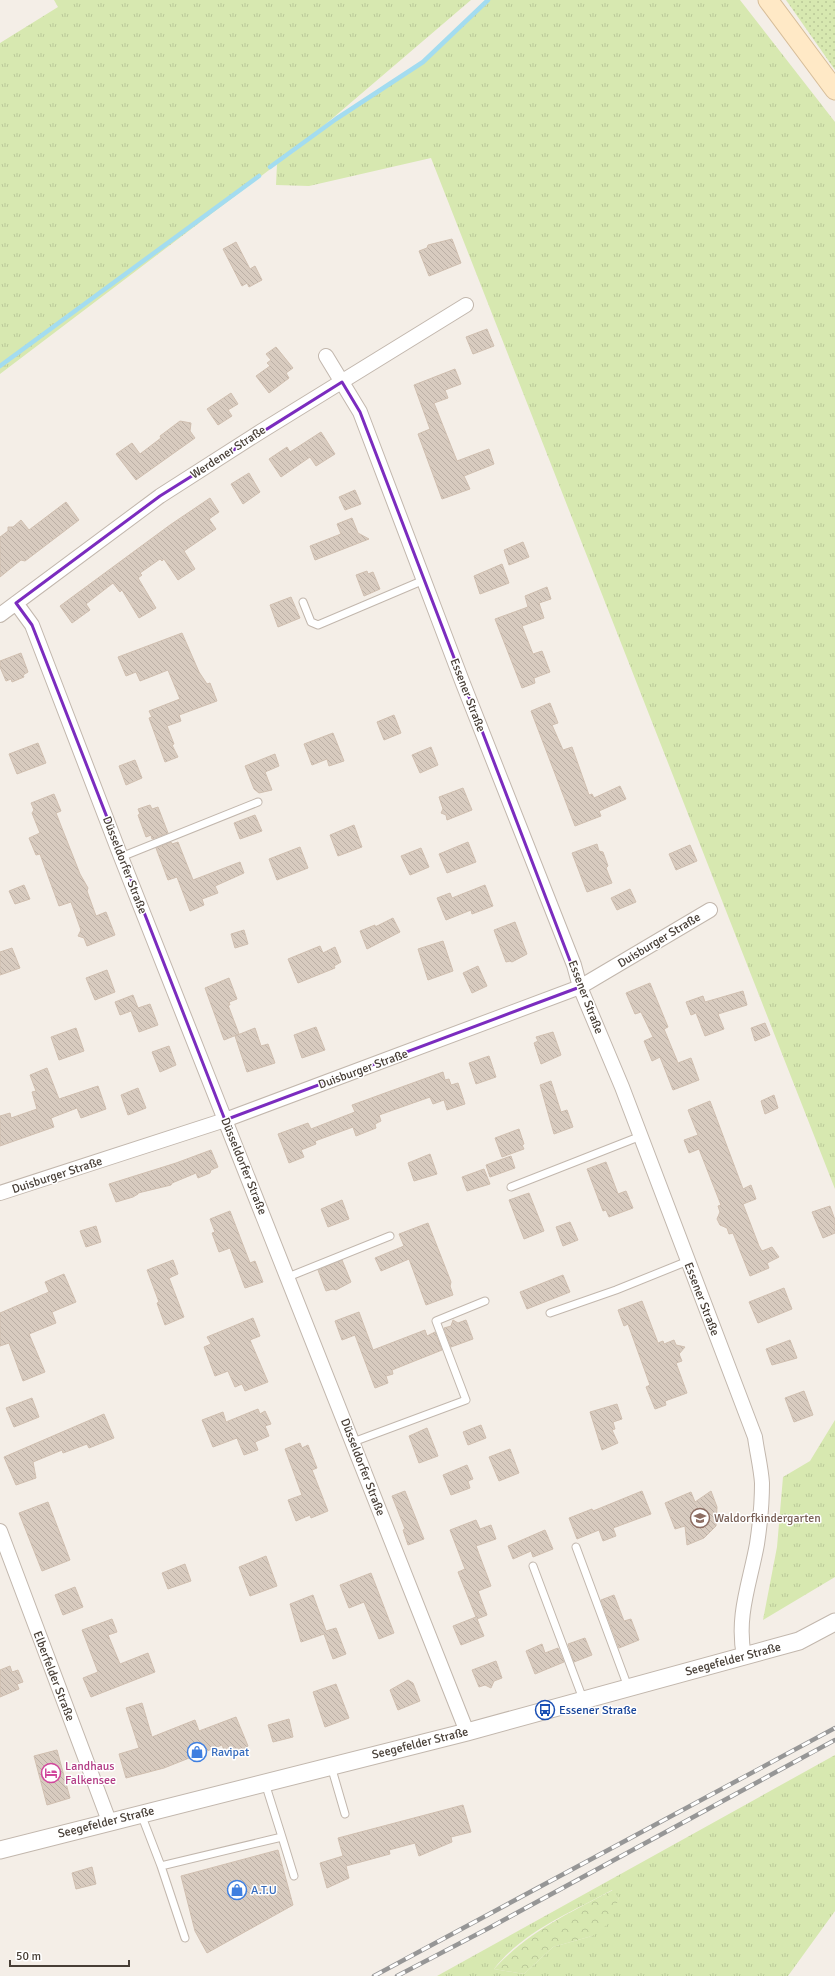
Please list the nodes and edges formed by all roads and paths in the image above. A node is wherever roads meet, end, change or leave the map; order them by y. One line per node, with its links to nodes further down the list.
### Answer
1 (768, 0): 2 (main road)
2 (835, 90)
3 (466, 305): 5 (street, Werdener Straße)
4 (326, 356): 5 (street, Essener Straße)
5 (342, 382): 6 (street, Essener Straße); 8 (street, Werdener Straße)
6 (424, 580): 7 (lane); 13 (street, Essener Straße)
7 (303, 602)
8 (16, 603): 9 (street, Werdener Straße); 11 (street, Düsseldorfer Straße)
9 (0, 615)
10 (258, 802): 11 (lane)
11 (121, 857): 14 (street, Düsseldorfer Straße)
12 (710, 910): 13 (street, Duisburger Straße)
13 (580, 987): 14 (street, Duisburger Straße); 15 (street, Essener Straße)
14 (225, 1120): 17 (street, Duisburger Straße); 20 (street, Düsseldorfer Straße)
15 (641, 1136): 16 (lane); 19 (street, Essener Straße)
16 (511, 1187)
17 (0, 1193)
18 (390, 1236): 20 (lane)
19 (688, 1261): 22 (lane); 28 (street, Essener Straße)
20 (288, 1277): 23 (street, Düsseldorfer Straße)
21 (485, 1301): 23 (lane)
22 (550, 1313)
23 (353, 1442): 31 (street, Düsseldorfer Straße)
24 (0, 1531): 36 (street, Elberfelder Straße)
25 (576, 1547): 29 (lane)
26 (533, 1566): 30 (lane)
27 (835, 1622): 28 (street, Seegefelder Straße)
28 (744, 1656): 29 (street, Seegefelder Straße)
29 (628, 1687): 30 (street, Seegefelder Straße)
30 (583, 1700): 31 (street, Seegefelder Straße)
31 (467, 1732): 32 (street, Seegefelder Straße)
32 (330, 1766): 33 (street, Seegefelder Straße); 35 (lane)
33 (265, 1782): 34 (street, Seegefelder Straße); 37 (lane)
34 (141, 1813): 36 (street, Seegefelder Straße); 39 (lane)
35 (345, 1814)
36 (109, 1821): 38 (street, Seegefelder Straße)
37 (282, 1837): 39 (lane); 40 (lane)
38 (0, 1850)
39 (161, 1866): 41 (lane)
40 (294, 1876)
41 (185, 1938)

